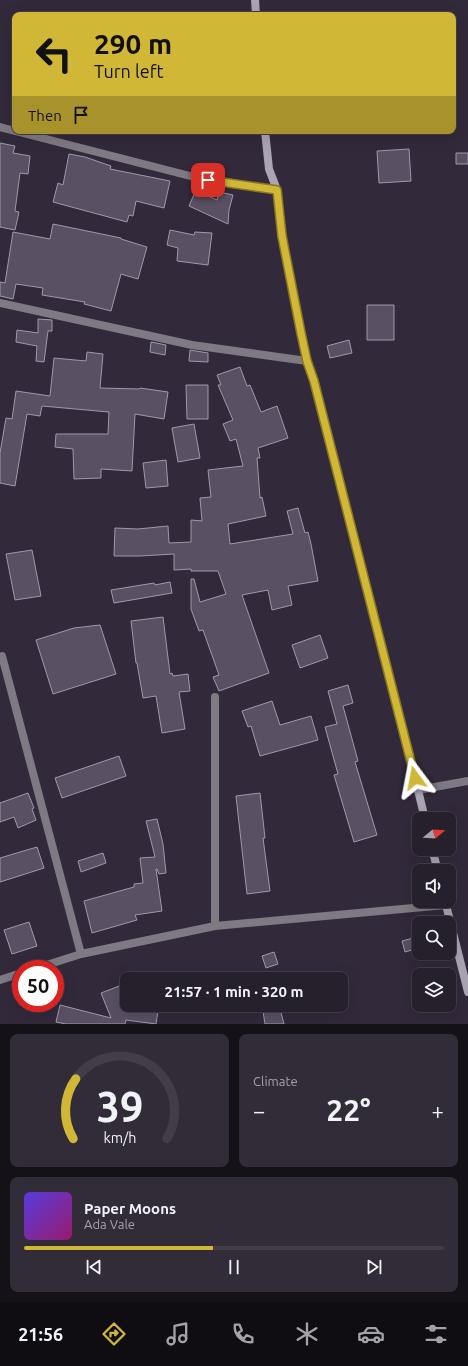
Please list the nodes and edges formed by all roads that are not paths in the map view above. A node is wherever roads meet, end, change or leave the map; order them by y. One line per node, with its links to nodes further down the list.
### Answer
1 (255, 0): 2 (main road)
2 (256, 12)
3 (0, 127): 4 (street)
4 (12, 130)
5 (26, 134): 7 (street)
6 (265, 134): 7 (main road)
7 (277, 190): 9 (main road)
8 (0, 303): 9 (street)
9 (307, 361): 13 (main road)
10 (2, 656): 18 (street)
11 (216, 697): 17 (street)
12 (468, 781): 13 (street)
13 (418, 790): 14 (main road)
14 (423, 812)
15 (412, 906): 17 (street)
16 (446, 908): 22 (main road)
17 (215, 926): 18 (street)
18 (81, 954): 19 (street)
19 (62, 960)
20 (12, 976): 21 (street)
21 (0, 980)
22 (468, 992)

